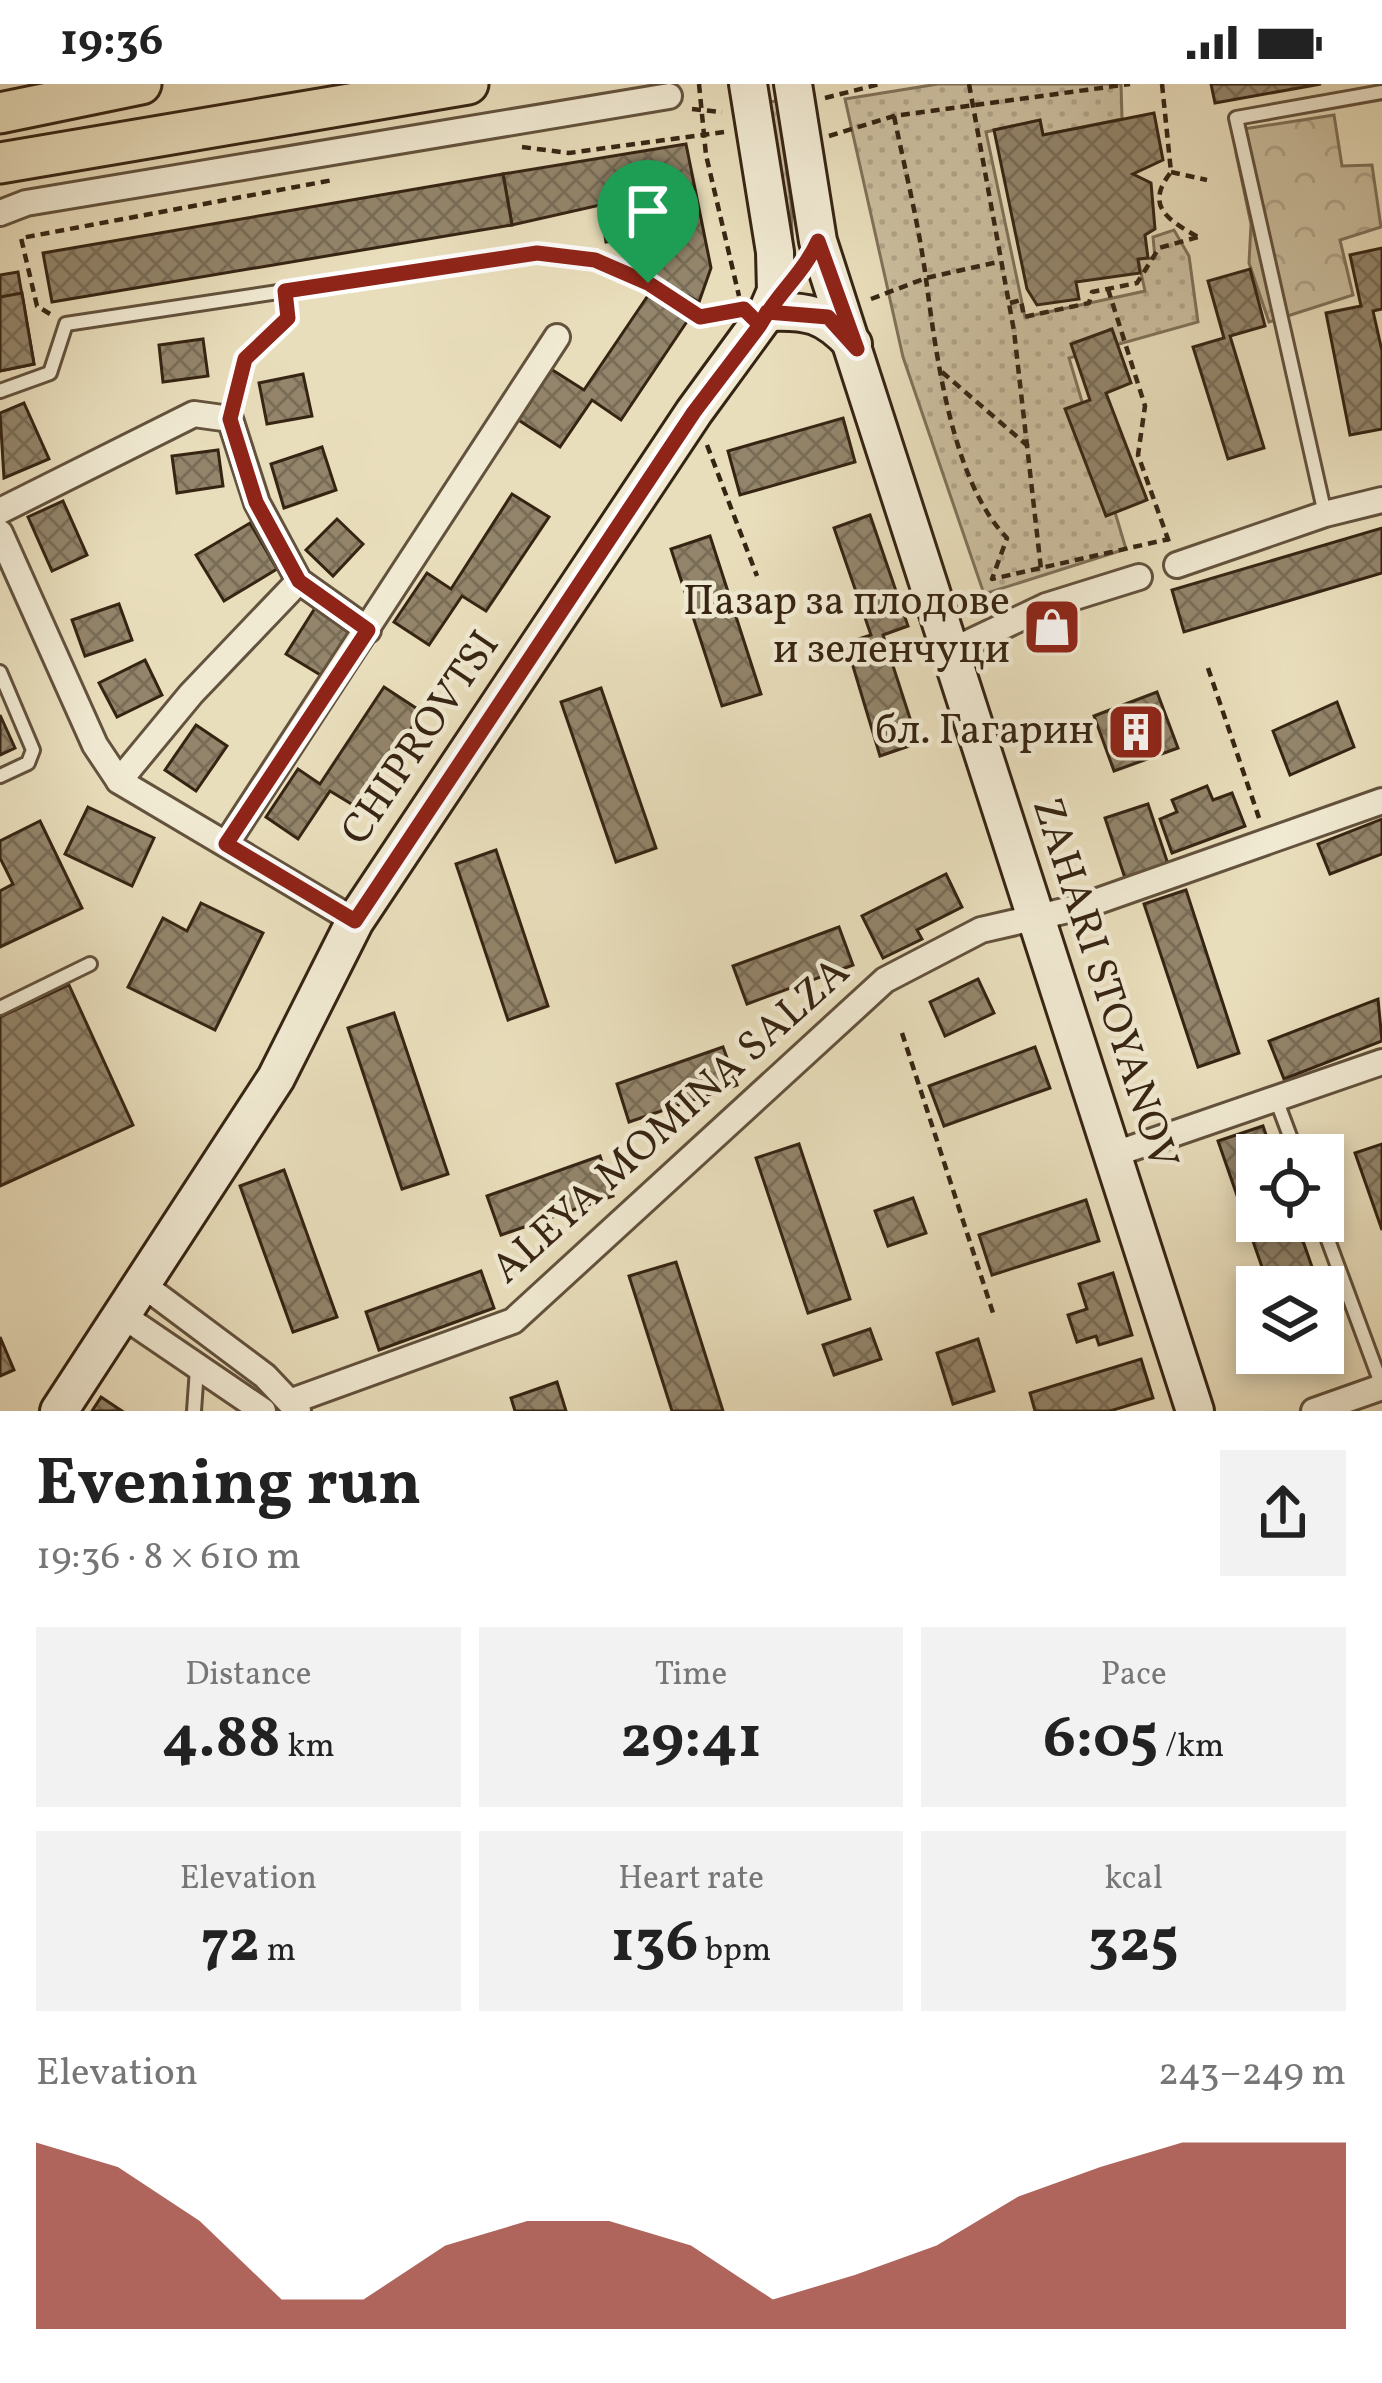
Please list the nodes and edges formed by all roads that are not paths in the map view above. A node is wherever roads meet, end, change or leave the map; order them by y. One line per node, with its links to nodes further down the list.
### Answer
1 (141, 84): 7 (main road)
2 (468, 84): 8 (main road)
3 (1382, 92): 18 (lane)
4 (794, 95): 10 (main road, ZAHARI STOYANOV)
5 (669, 96): 9 (street)
6 (751, 108): 12 (main road)
7 (0, 113)
8 (0, 164)
9 (0, 213)
10 (818, 241): 12 (main road, CHIPROVTSI); 14 (main road, ZAHARI STOYANOV)
11 (630, 278): 15 (lane)
12 (757, 315): 14 (main road); 31 (main road, CHIPROVTSI)
13 (557, 337): 23 (street)
14 (857, 349): 24 (main road, ZAHARI STOYANOV)
15 (0, 391)
16 (1382, 500): 18 (street)
17 (0, 511): 22 (street)
18 (1324, 514): 20 (street)
19 (0, 533): 27 (street)
20 (1177, 565)
21 (1139, 577): 24 (street)
22 (299, 581): 23 (street); 27 (street)
23 (368, 630): 29 (street)
24 (949, 652): 30 (main road, ZAHARI STOYANOV)
25 (0, 672): 26 (lane)
26 (0, 776)
27 (119, 781): 29 (street)
28 (1382, 801): 30 (street, ALEYA MOMINA SALZA)
29 (226, 844): 31 (street)
30 (1034, 920): 37 (main road, ZAHARI STOYANOV); 43 (street, ALEYA MOMINA SALZA)
31 (355, 921): 39 (main road, CHIPROVTSI)
32 (90, 964): 33 (lane)
33 (0, 1008)
34 (1382, 1062): 35 (street)
35 (1276, 1099): 36 (lane); 37 (street)
36 (1289, 1134)
37 (1112, 1155): 47 (main road, ZAHARI STOYANOV)
38 (1329, 1242): 42 (lane)
39 (142, 1284): 40 (main road, CHIPROVTSI); 43 (street)
40 (122, 1315): 41 (street); 44 (main road, CHIPROVTSI)
41 (197, 1368): 45 (lane); 46 (street)
42 (1382, 1387): 48 (street)
43 (295, 1406)
44 (58, 1411)
45 (194, 1411)
46 (263, 1411)
47 (1195, 1411)
48 (1315, 1411)

